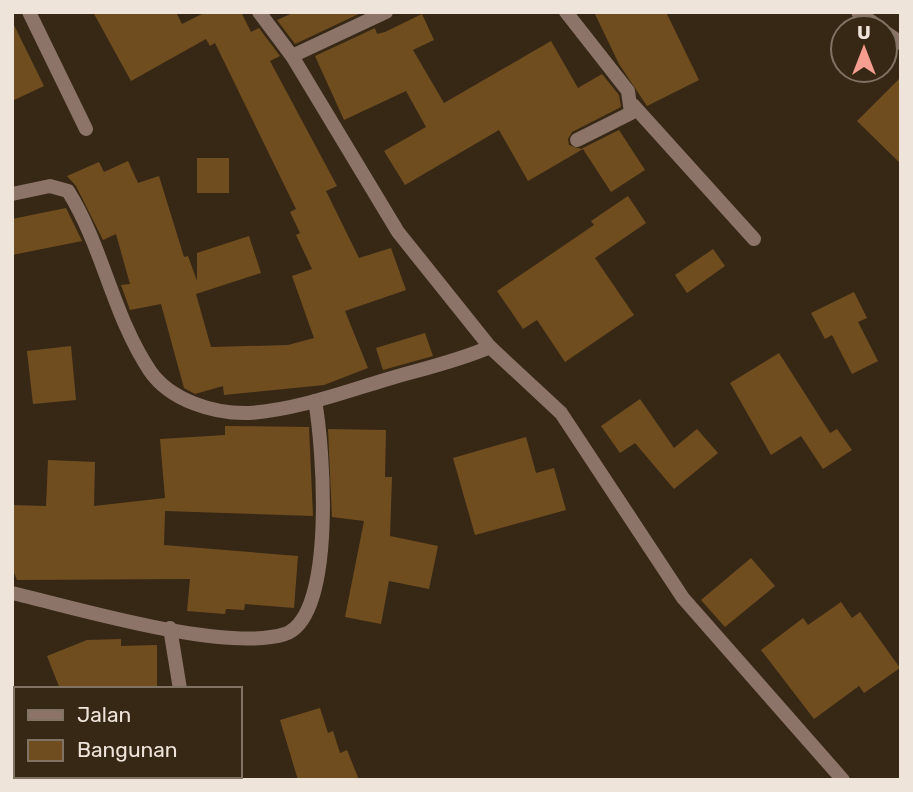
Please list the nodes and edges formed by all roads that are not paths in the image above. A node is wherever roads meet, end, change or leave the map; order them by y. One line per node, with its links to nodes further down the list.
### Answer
1 (29, 12): 7 (street)
2 (258, 12): 5 (street)
3 (386, 12): 5 (street)
4 (566, 12): 6 (street)
5 (292, 56): 11 (street)
6 (633, 105): 8 (street); 10 (street)
7 (86, 129)
8 (577, 139)
9 (12, 194): 12 (street)
10 (754, 239)
11 (490, 347): 12 (street); 16 (street)
12 (315, 401): 14 (street)
13 (12, 593): 14 (street)
14 (170, 628): 15 (street)
15 (180, 687)
16 (843, 780)

